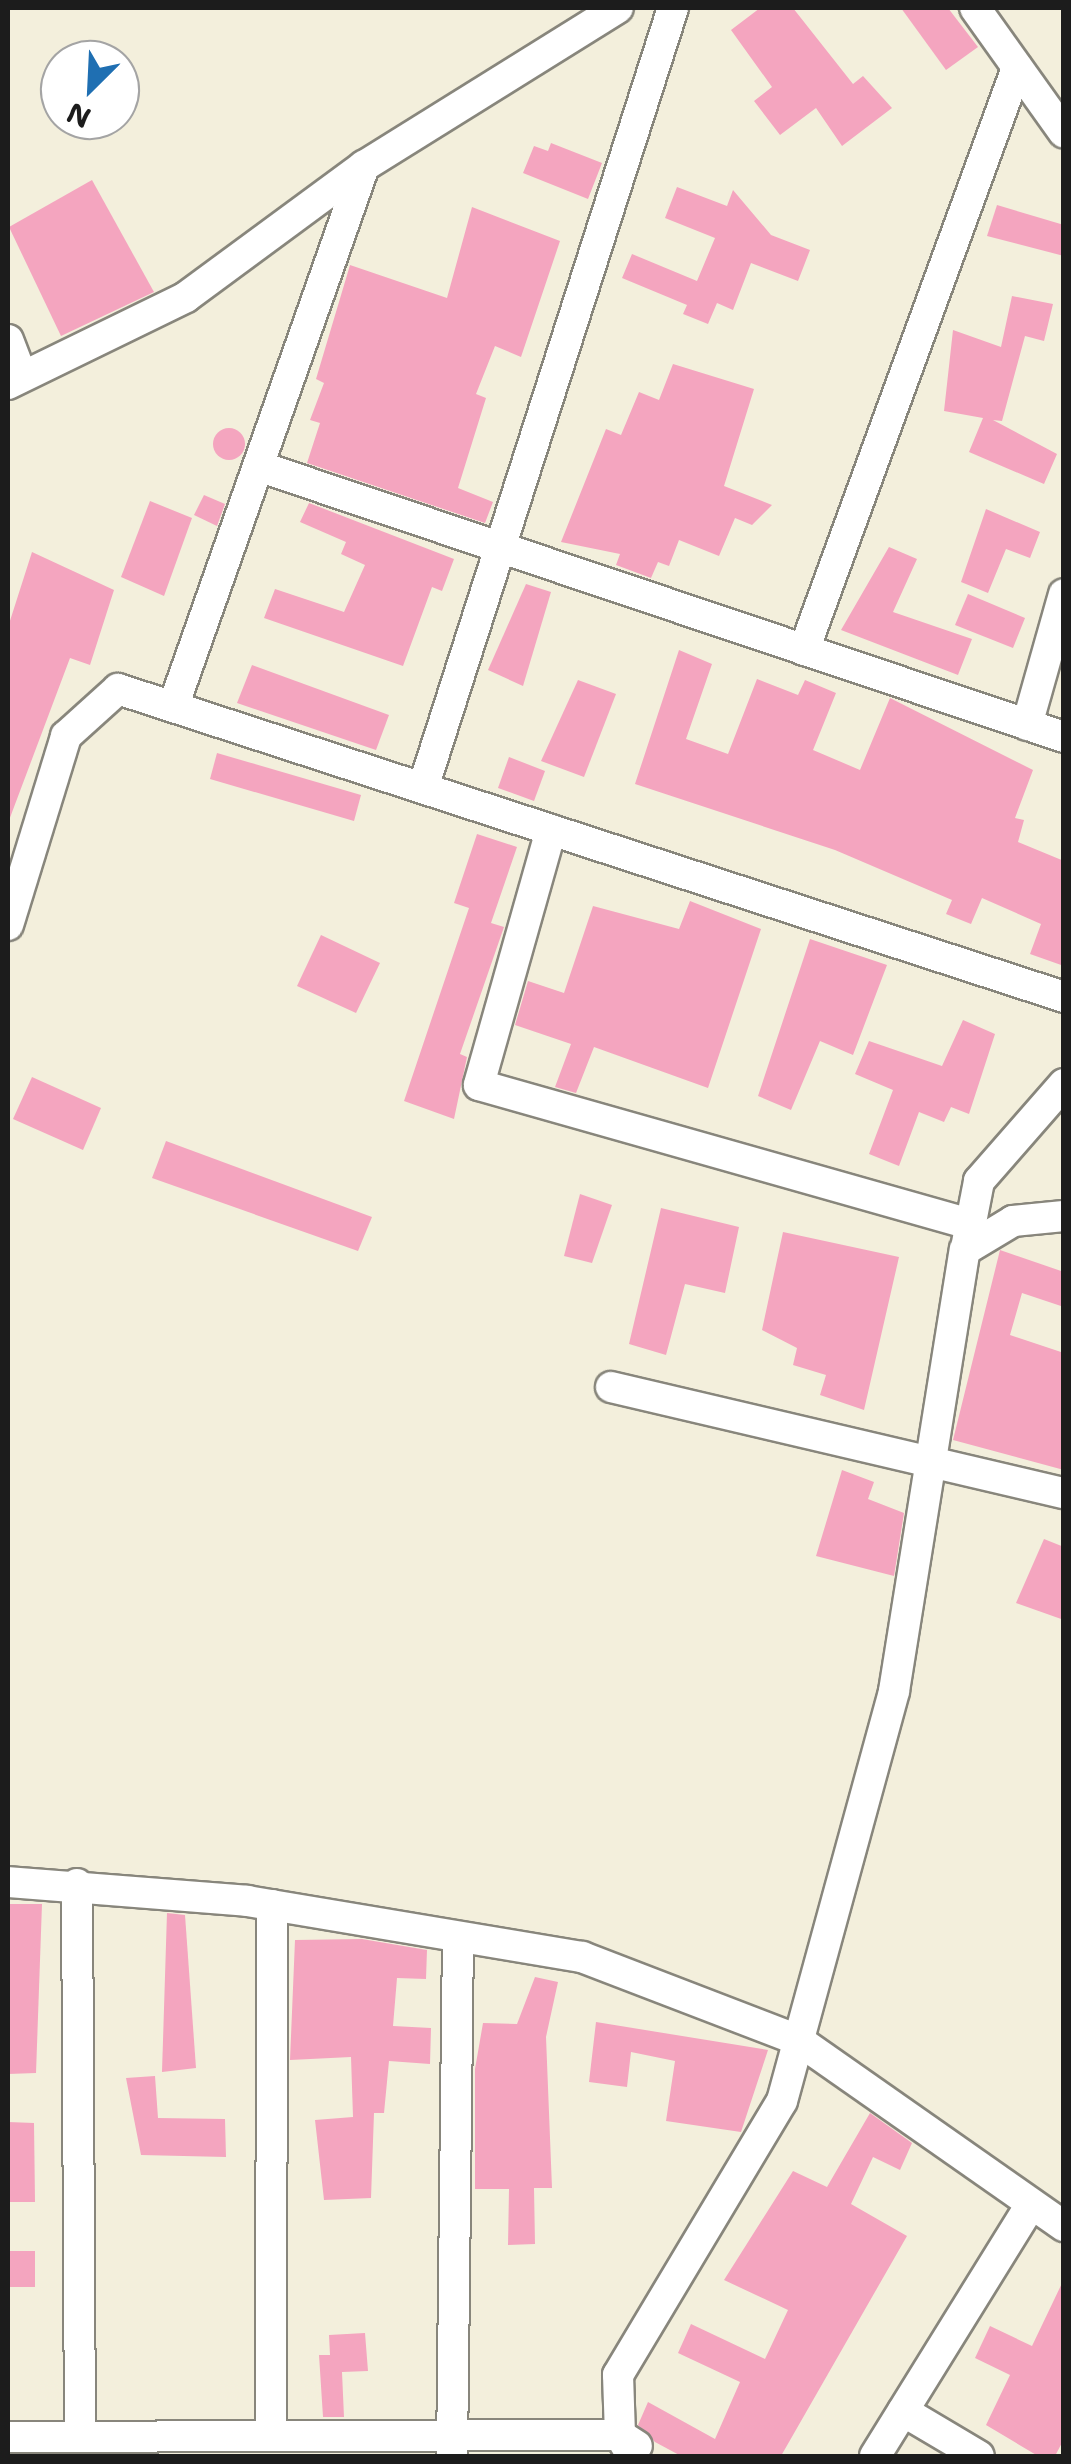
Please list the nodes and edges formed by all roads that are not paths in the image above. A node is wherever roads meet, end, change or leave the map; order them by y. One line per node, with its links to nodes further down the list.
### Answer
1 (618, 8): 6 (street)
2 (672, 8): 10 (street)
3 (975, 8): 4 (street)
4 (1017, 68): 5 (street); 12 (street)
5 (1064, 133)
6 (364, 166): 8 (street); 9 (street)
7 (8, 340): 8 (street)
8 (15, 380)
9 (258, 466): 10 (street); 13 (street)
10 (499, 548): 12 (street); 16 (street)
11 (1064, 594): 14 (street)
12 (804, 650): 14 (street)
13 (173, 707): 16 (street); 18 (street)
14 (1028, 725): 15 (street)
15 (1064, 737)
16 (423, 788): 17 (street)
17 (551, 830): 19 (street); 24 (street)
18 (8, 924)
19 (1064, 997)
20 (1064, 1084): 24 (street)
21 (1064, 1216): 22 (street)
22 (1013, 1220): 23 (street); 24 (street)
23 (1064, 1232)
24 (968, 1237): 26 (street)
25 (611, 1387): 26 (street)
26 (928, 1462): 27 (street); 32 (street)
27 (1064, 1493)
28 (8, 1882): 29 (street)
29 (77, 1884): 30 (street); 38 (street)
30 (272, 1905): 31 (street); 36 (street)
31 (458, 1936): 32 (street); 39 (street)
32 (798, 2040): 33 (street); 40 (street)
33 (1031, 2204): 34 (street); 35 (street)
34 (1064, 2226)
35 (903, 2411): 42 (street); 43 (street)
36 (271, 2435): 38 (street); 39 (street)
37 (8, 2436): 38 (street)
38 (80, 2436)
39 (452, 2445): 40 (street)
40 (626, 2446): 41 (street)
41 (652, 2456)
42 (876, 2456)
43 (978, 2456)

